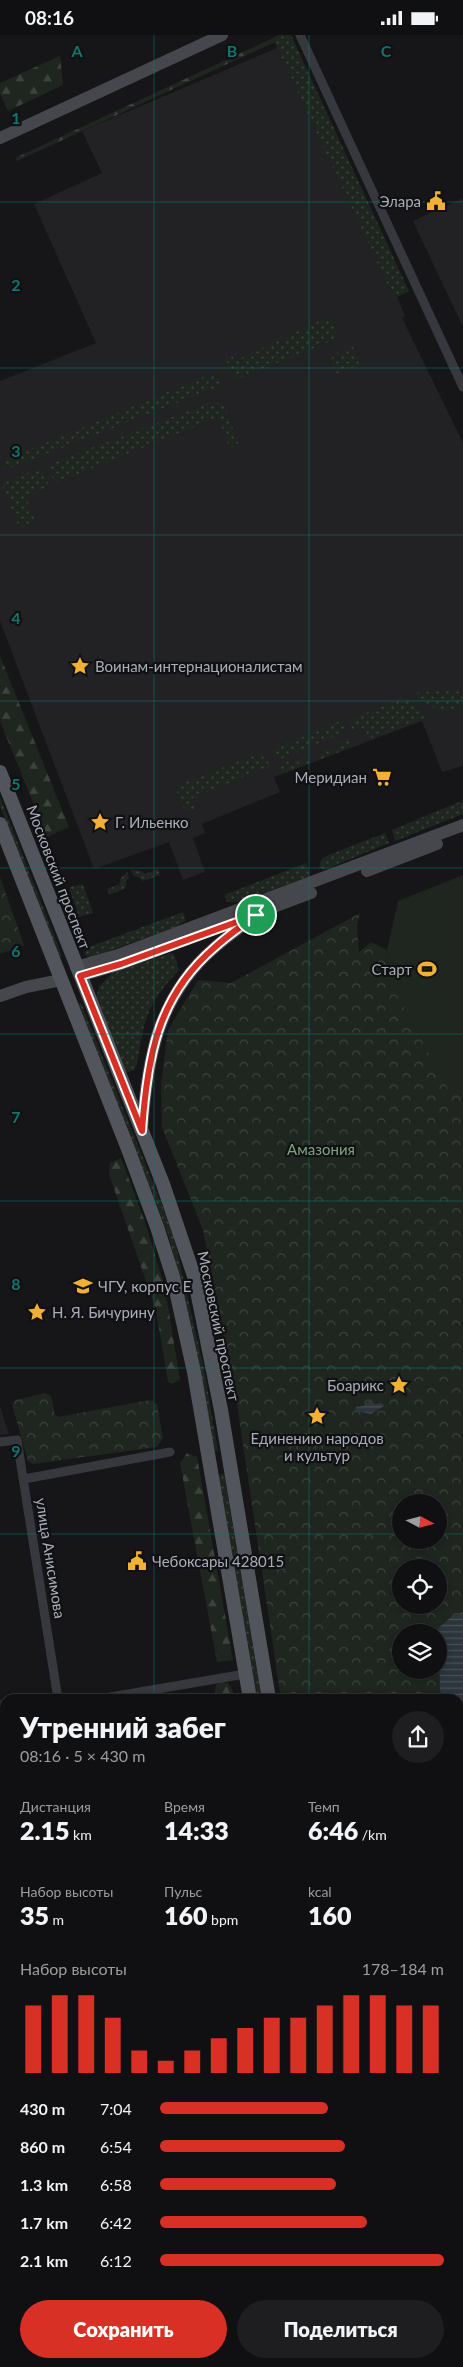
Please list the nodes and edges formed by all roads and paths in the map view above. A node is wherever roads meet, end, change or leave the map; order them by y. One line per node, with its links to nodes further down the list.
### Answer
1 (222, 35): 3 (main road)
2 (300, 35): 4 (street)
3 (0, 138)
4 (463, 387)
5 (0, 771): 10 (main road, Московский проспект)
6 (0, 824): 11 (main road)
7 (463, 825): 10 (main road)
8 (463, 834): 9 (main road)
9 (256, 915): 10 (main road); 14 (main road)
10 (78, 971): 11 (main road); 14 (main road, Московский проспект)
11 (59, 975): 12 (main road); 13 (main road); 18 (main road)
12 (0, 989)
13 (0, 996)
14 (142, 1131): 17 (main road, Московский проспект)
15 (0, 1442): 19 (street, улица Анисимова)
16 (170, 1452): 19 (street)
17 (230, 1463): 18 (main road); 24 (main road, Московский проспект)
18 (210, 1467): 20 (main road)
19 (24, 1479): 21 (street, улица Анисимова)
20 (245, 1674): 22 (street); 23 (main road)
21 (57, 1694)
22 (128, 1694)
23 (249, 1694)
24 (268, 1694)

